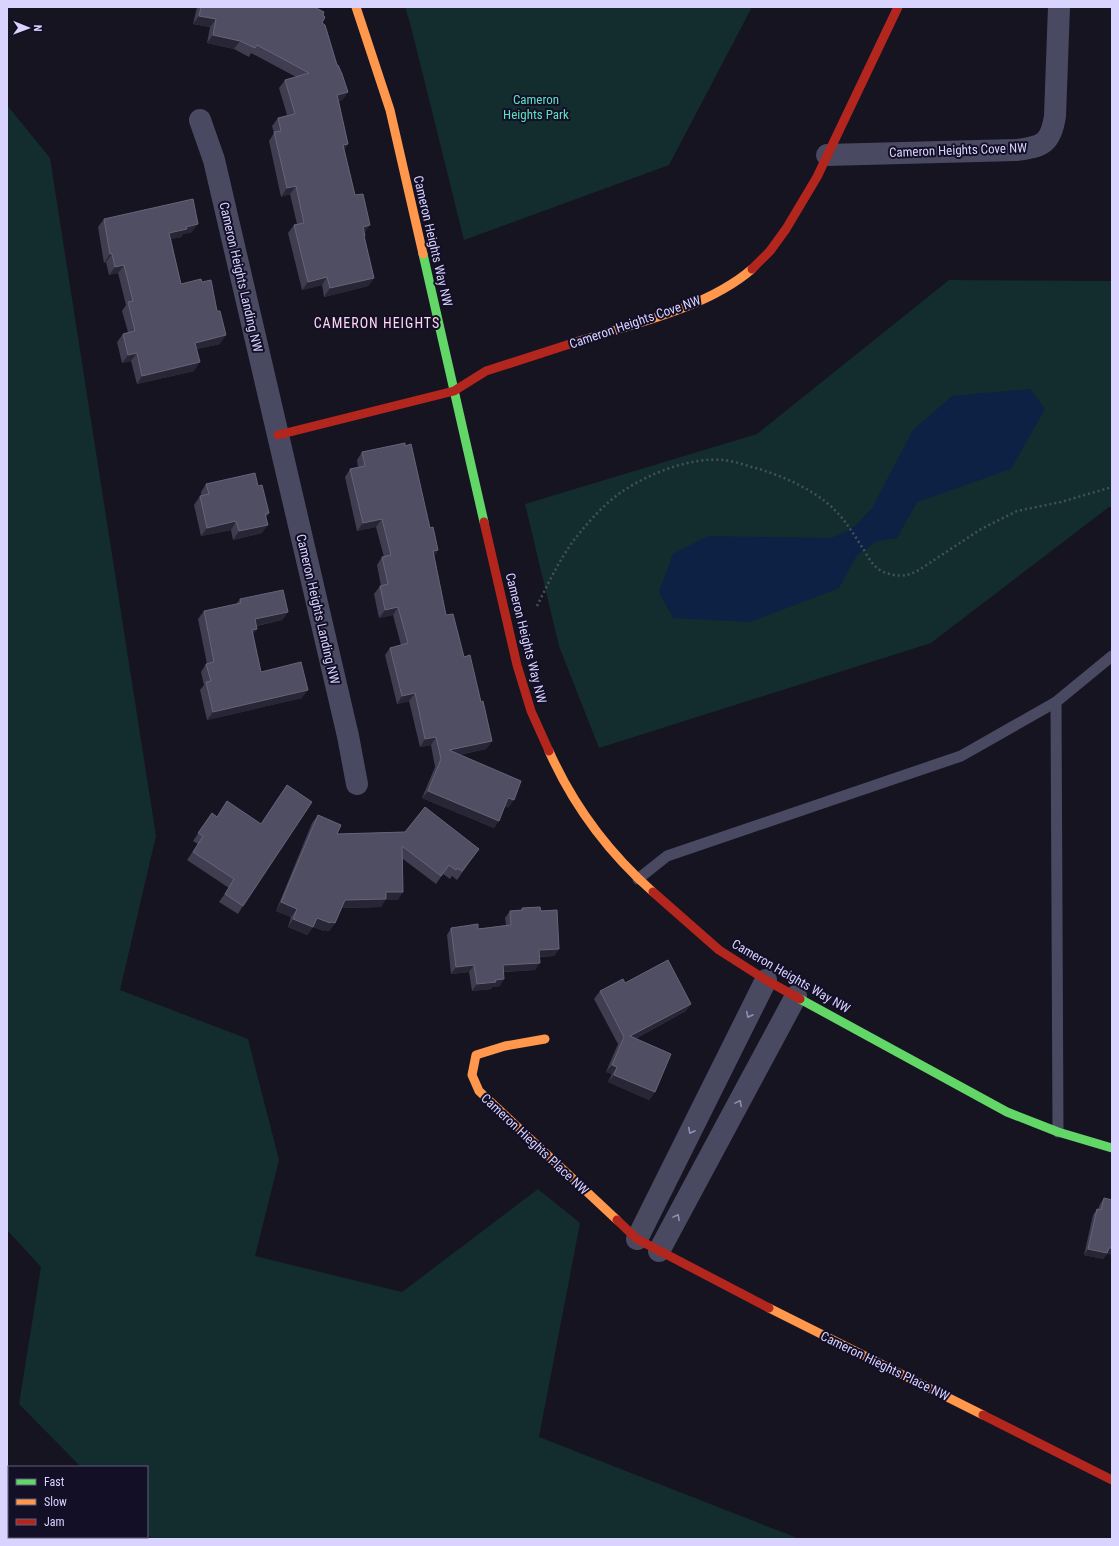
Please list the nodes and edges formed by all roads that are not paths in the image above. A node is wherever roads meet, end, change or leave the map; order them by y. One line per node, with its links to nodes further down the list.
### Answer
1 (356, 7): 6 (street, Cameron Heights Way NW)
2 (898, 7): 5 (street, Cameron Heights Cove NW)
3 (1059, 7): 5 (street, Cameron Heights Cove NW)
4 (200, 120): 7 (street, Cameron Heights Landing NW)
5 (827, 155): 6 (street, Cameron Heights Cove NW)
6 (454, 391): 7 (street); 11 (street, Cameron Heights Way NW)
7 (278, 435): 10 (street, Cameron Heights Landing NW)
8 (1112, 656): 9 (lane)
9 (1056, 702): 11 (lane); 15 (lane)
10 (357, 784)
11 (638, 879): 12 (street, Cameron Heights Way NW)
12 (766, 980): 13 (street, Cameron Heights Way NW); 17 (street, one-way to 17)
13 (796, 996): 15 (street, Cameron Heights Way NW); 18 (street, one-way to 13)
14 (545, 1038): 17 (street, Cameron Hieghts Place NW)
15 (1058, 1132): 16 (street, Cameron Heights Way NW)
16 (1112, 1148)
17 (637, 1239): 18 (street, Cameron Hieghts Place NW)
18 (659, 1251): 19 (street, Cameron Hieghts Place NW)
19 (1112, 1480)

